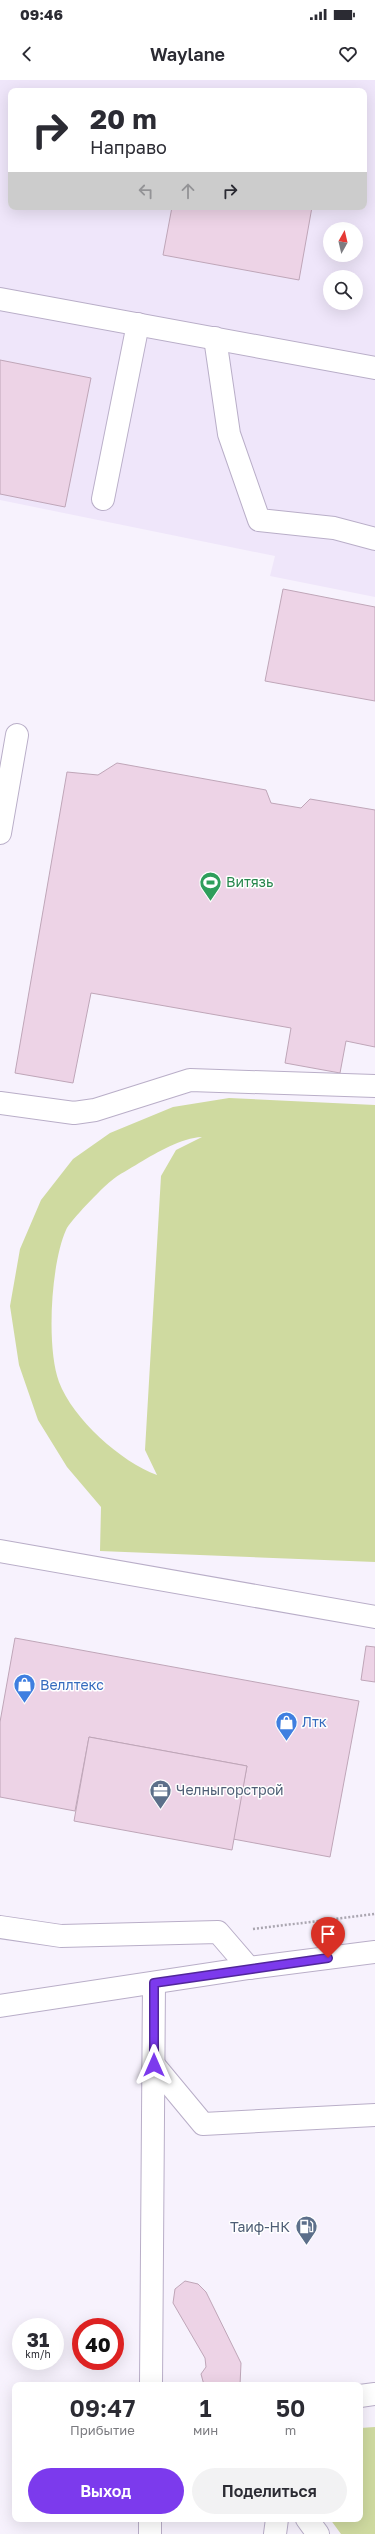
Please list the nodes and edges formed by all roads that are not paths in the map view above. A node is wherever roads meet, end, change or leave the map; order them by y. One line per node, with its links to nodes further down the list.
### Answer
1 (0, 299): 2 (street)
2 (138, 324): 3 (street); 5 (street)
3 (215, 338): 4 (street); 6 (street)
4 (375, 368)
5 (103, 499)
6 (375, 539)
7 (17, 735): 8 (street)
8 (0, 833)
9 (375, 1086): 10 (street)
10 (0, 1102)
11 (0, 1551): 12 (street)
12 (375, 1617)
13 (0, 1927): 15 (street)
14 (375, 1952): 15 (street)
15 (249, 1968): 16 (street)
16 (154, 1983): 17 (street); 18 (street)
17 (0, 2006)
18 (154, 2065): 19 (street); 20 (street)
19 (375, 2115)
20 (151, 2382)
21 (375, 2394): 22 (street)
22 (363, 2396)
23 (150, 2522): 26 (street)
24 (277, 2522): 27 (street)
25 (309, 2522): 28 (street)
26 (150, 2534)
27 (275, 2534)
28 (318, 2534)

